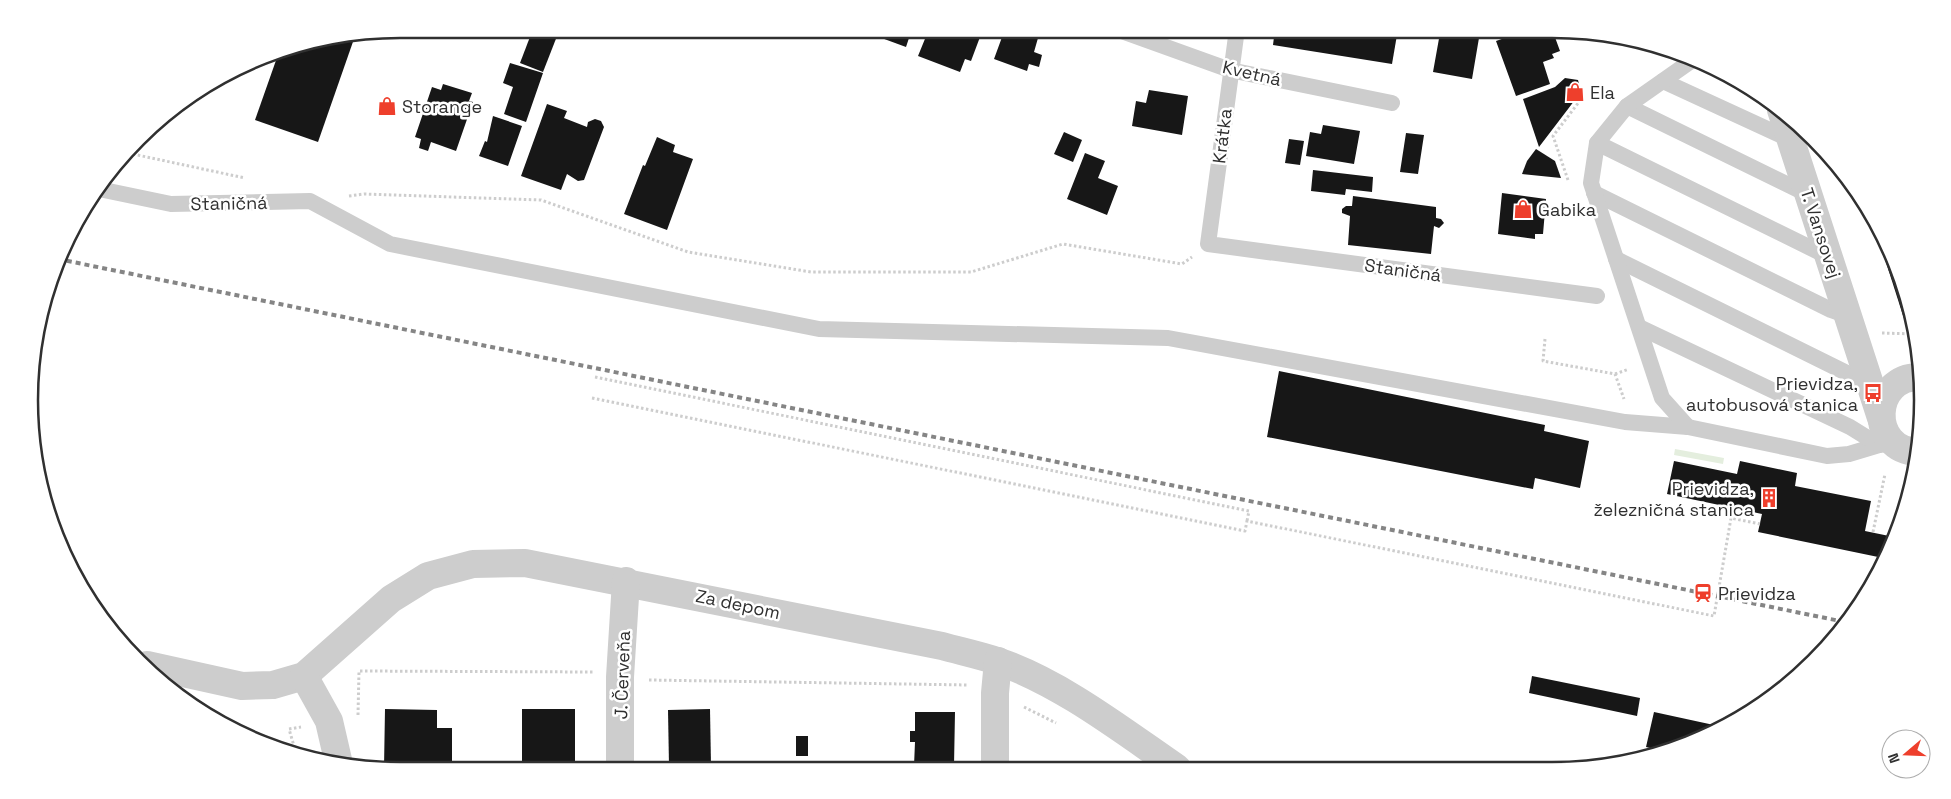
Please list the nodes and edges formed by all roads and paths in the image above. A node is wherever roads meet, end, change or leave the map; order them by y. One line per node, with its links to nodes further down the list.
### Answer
1 (1141, 38): 4 (lane, Kvetná)
2 (1235, 38): 4 (lane, Krátka)
3 (1687, 64): 5 (lane)
4 (1230, 70): 6 (lane, Kvetná); 17 (lane, Krátka)
5 (1663, 81): 7 (lane); 9 (lane)
6 (1392, 103)
7 (1627, 106): 10 (lane); 15 (lane)
8 (1785, 123): 9 (street, T. Vansovej)
9 (1791, 140): 15 (street, T. Vansovej)
10 (1597, 143): 14 (lane); 18 (lane)
11 (134, 154): 12 (path)
12 (250, 180)
13 (104, 190): 16 (lane, Staničná)
14 (1594, 193): 19 (lane); 21 (lane)
15 (1809, 195): 18 (street, T. Vansovej)
16 (310, 201): 17 (path); 34 (lane, Staničná)
17 (1208, 244): 20 (lane, Staničná)
18 (1829, 257): 21 (street, T. Vansovej)
19 (1616, 259): 22 (lane); 31 (lane)
20 (1597, 296)
21 (1848, 316): 26 (street, T. Vansovej)
22 (1639, 327): 35 (lane); 36 (lane)
23 (1882, 333): 24 (path)
24 (1908, 334)
25 (1545, 339): 28 (path)
26 (1862, 356): 30 (street); 31 (street, T. Vansovej)
27 (1630, 369): 28 (path)
28 (1615, 374): 34 (path)
29 (595, 377): 38 (path)
30 (1913, 378): 33 (street)
31 (1871, 385): 33 (street, T. Vansovej)
32 (592, 398): 38 (path)
33 (1881, 418): 36 (street, T. Vansovej)
34 (1625, 422): 35 (lane, Staničná)
35 (1688, 427): 36 (lane, Staničná)
36 (1897, 447)
37 (1885, 474): 40 (path)
38 (1247, 521): 39 (path)
39 (1760, 524)
40 (1874, 532)
41 (626, 581): 42 (street, Za depom); 44 (street, Za depom); 45 (street, J. Červeňa)
42 (998, 661): 46 (street); 53 (street, Za depom)
43 (156, 667): 44 (street)
44 (304, 676): 47 (street)
45 (620, 677): 46 (path); 47 (path); 51 (street, J. Červeňa)
46 (995, 693): 48 (path); 52 (street)
47 (329, 721): 49 (path); 50 (street)
48 (1064, 727)
49 (294, 745)
50 (337, 756)
51 (620, 762)
52 (995, 762)
53 (1168, 762)

